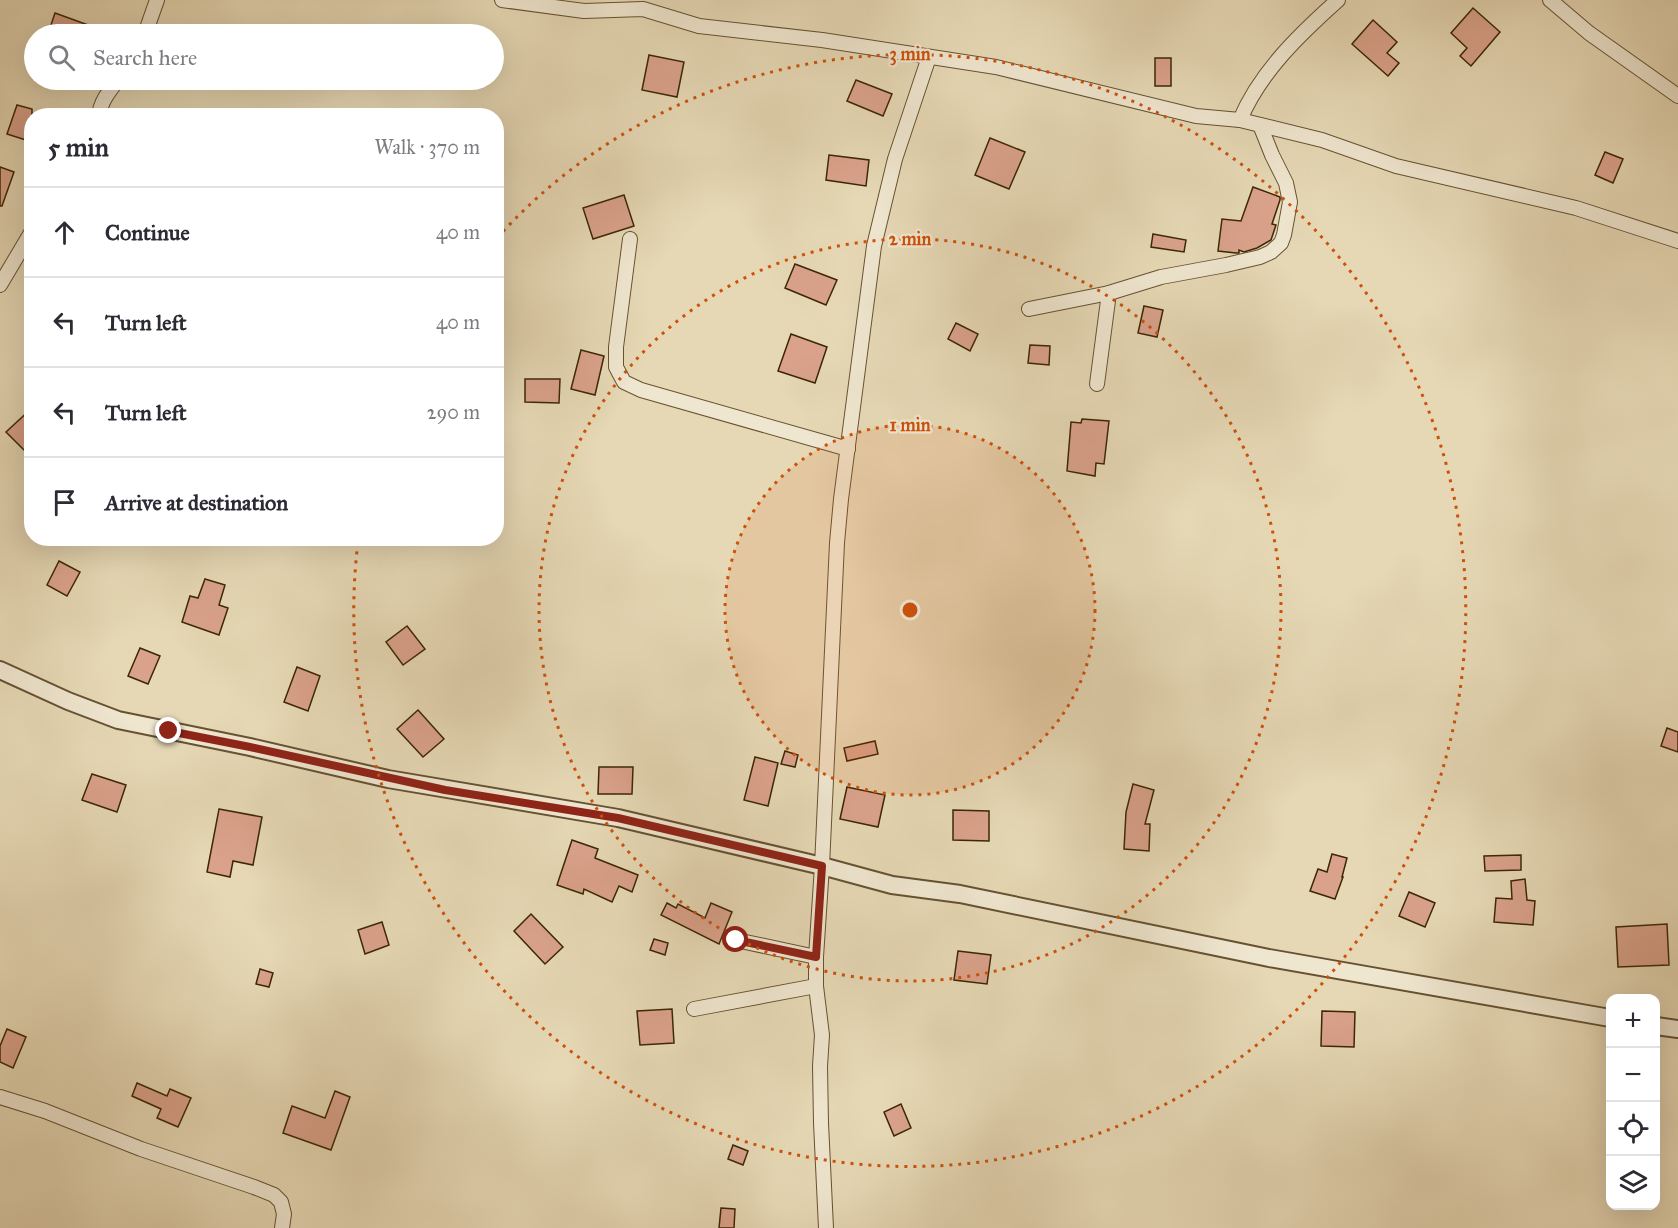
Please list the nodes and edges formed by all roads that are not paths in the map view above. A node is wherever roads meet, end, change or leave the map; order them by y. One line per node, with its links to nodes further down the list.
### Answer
1 (157, 0): 5 (street)
2 (502, 0): 6 (street)
3 (1338, 0): 10 (street)
4 (1550, 0): 8 (street)
5 (149, 24)
6 (929, 57): 10 (street); 19 (street)
7 (110, 90): 9 (street)
8 (1678, 96)
9 (101, 108)
10 (1240, 120): 11 (street)
11 (1260, 125): 13 (street); 16 (street)
12 (630, 239): 19 (street)
13 (1678, 241)
14 (24, 244): 15 (street)
15 (0, 285)
16 (1109, 292): 17 (street); 18 (street)
17 (1029, 309)
18 (1097, 384)
19 (848, 450): 21 (street)
20 (0, 670): 21 (street)
21 (822, 866): 23 (street); 26 (street)
22 (736, 940): 23 (street)
23 (816, 957): 24 (street)
24 (816, 986): 25 (street); 31 (street)
25 (694, 1009)
26 (1606, 1017)
27 (1660, 1027): 28 (street)
28 (1678, 1029)
29 (0, 1097): 30 (street)
30 (282, 1228)
31 (826, 1228)

